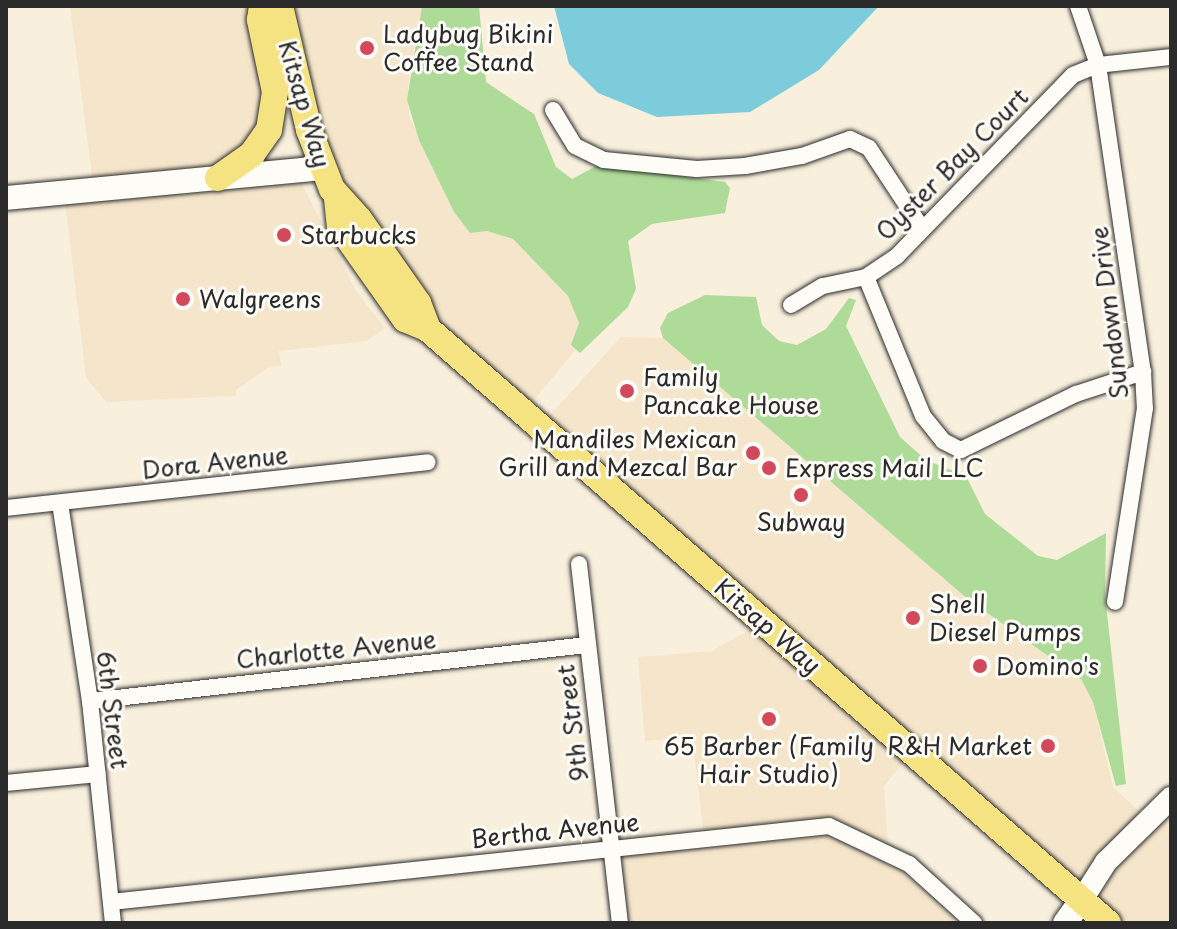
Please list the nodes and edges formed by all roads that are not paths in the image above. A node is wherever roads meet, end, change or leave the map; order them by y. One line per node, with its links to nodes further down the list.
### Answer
1 (262, 6): 8 (main road)
2 (280, 6): 7 (main road, Kitsap Way)
3 (1078, 6): 5 (street, Sundown Drive)
4 (1171, 57): 5 (street)
5 (1098, 65): 10 (street, Oyster Bay Court); 13 (street, Sundown Drive)
6 (553, 110): 10 (street)
7 (322, 168): 8 (main road); 25 (main road, Kitsap Way)
8 (218, 178): 9 (main road)
9 (6, 198)
10 (921, 227): 11 (street, Oyster Bay Court)
11 (866, 277): 12 (street, Oyster Bay Court); 13 (street)
12 (791, 305)
13 (1143, 372): 18 (street, Sundown Drive)
14 (428, 462): 15 (street, Dora Avenue)
15 (60, 503): 16 (street, Dora Avenue); 20 (street, 6th Street)
16 (6, 508)
17 (579, 564): 19 (street, 9th Street)
18 (1115, 602)
19 (587, 645): 20 (street, Charlotte Avenue); 24 (street, 9th Street)
20 (90, 701): 21 (street, 6th Street)
21 (98, 774): 22 (street); 26 (street, 6th Street)
22 (6, 783)
23 (1171, 798): 25 (street)
24 (612, 848): 26 (street, Bertha Avenue); 28 (street, 9th Street); 29 (street, Bertha Avenue)
25 (1083, 898): 30 (main road); 31 (main road, Kitsap Way)
26 (111, 902): 27 (street, 6th Street)
27 (113, 923)
28 (620, 923)
29 (974, 923)
30 (1065, 923)
31 (1108, 923)

